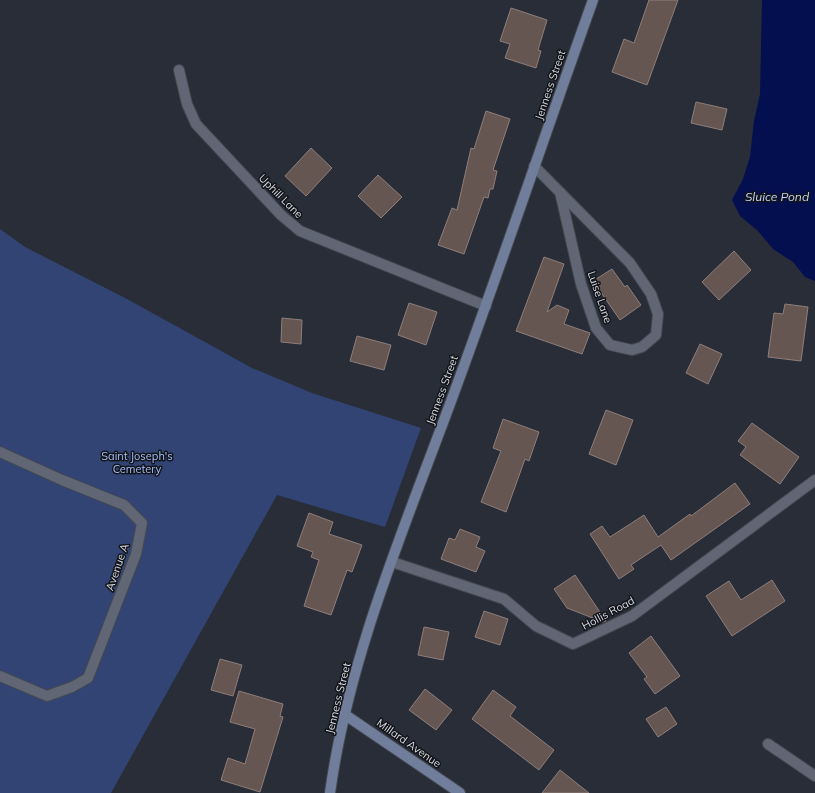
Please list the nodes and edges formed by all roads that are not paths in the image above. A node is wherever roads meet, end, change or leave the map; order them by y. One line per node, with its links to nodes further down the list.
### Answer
1 (593, 0): 3 (street, Jenness Street)
2 (180, 70): 5 (street, Uphill Lane)
3 (534, 166): 4 (street, Luise Lane); 5 (street, Jenness Street)
4 (560, 192): 4 (street, Luise Lane)
5 (486, 306): 8 (street, Jenness Street)
6 (0, 452): 9 (street, Avenue A)
7 (815, 480): 8 (street, Hollis Road)
8 (392, 562): 10 (street, Jenness Street)
9 (0, 676)
10 (344, 714): 13 (street, Jenness Street); 14 (street, Millard Avenue)
11 (768, 744): 12 (street)
12 (815, 776)
13 (330, 793)
14 (460, 793)

